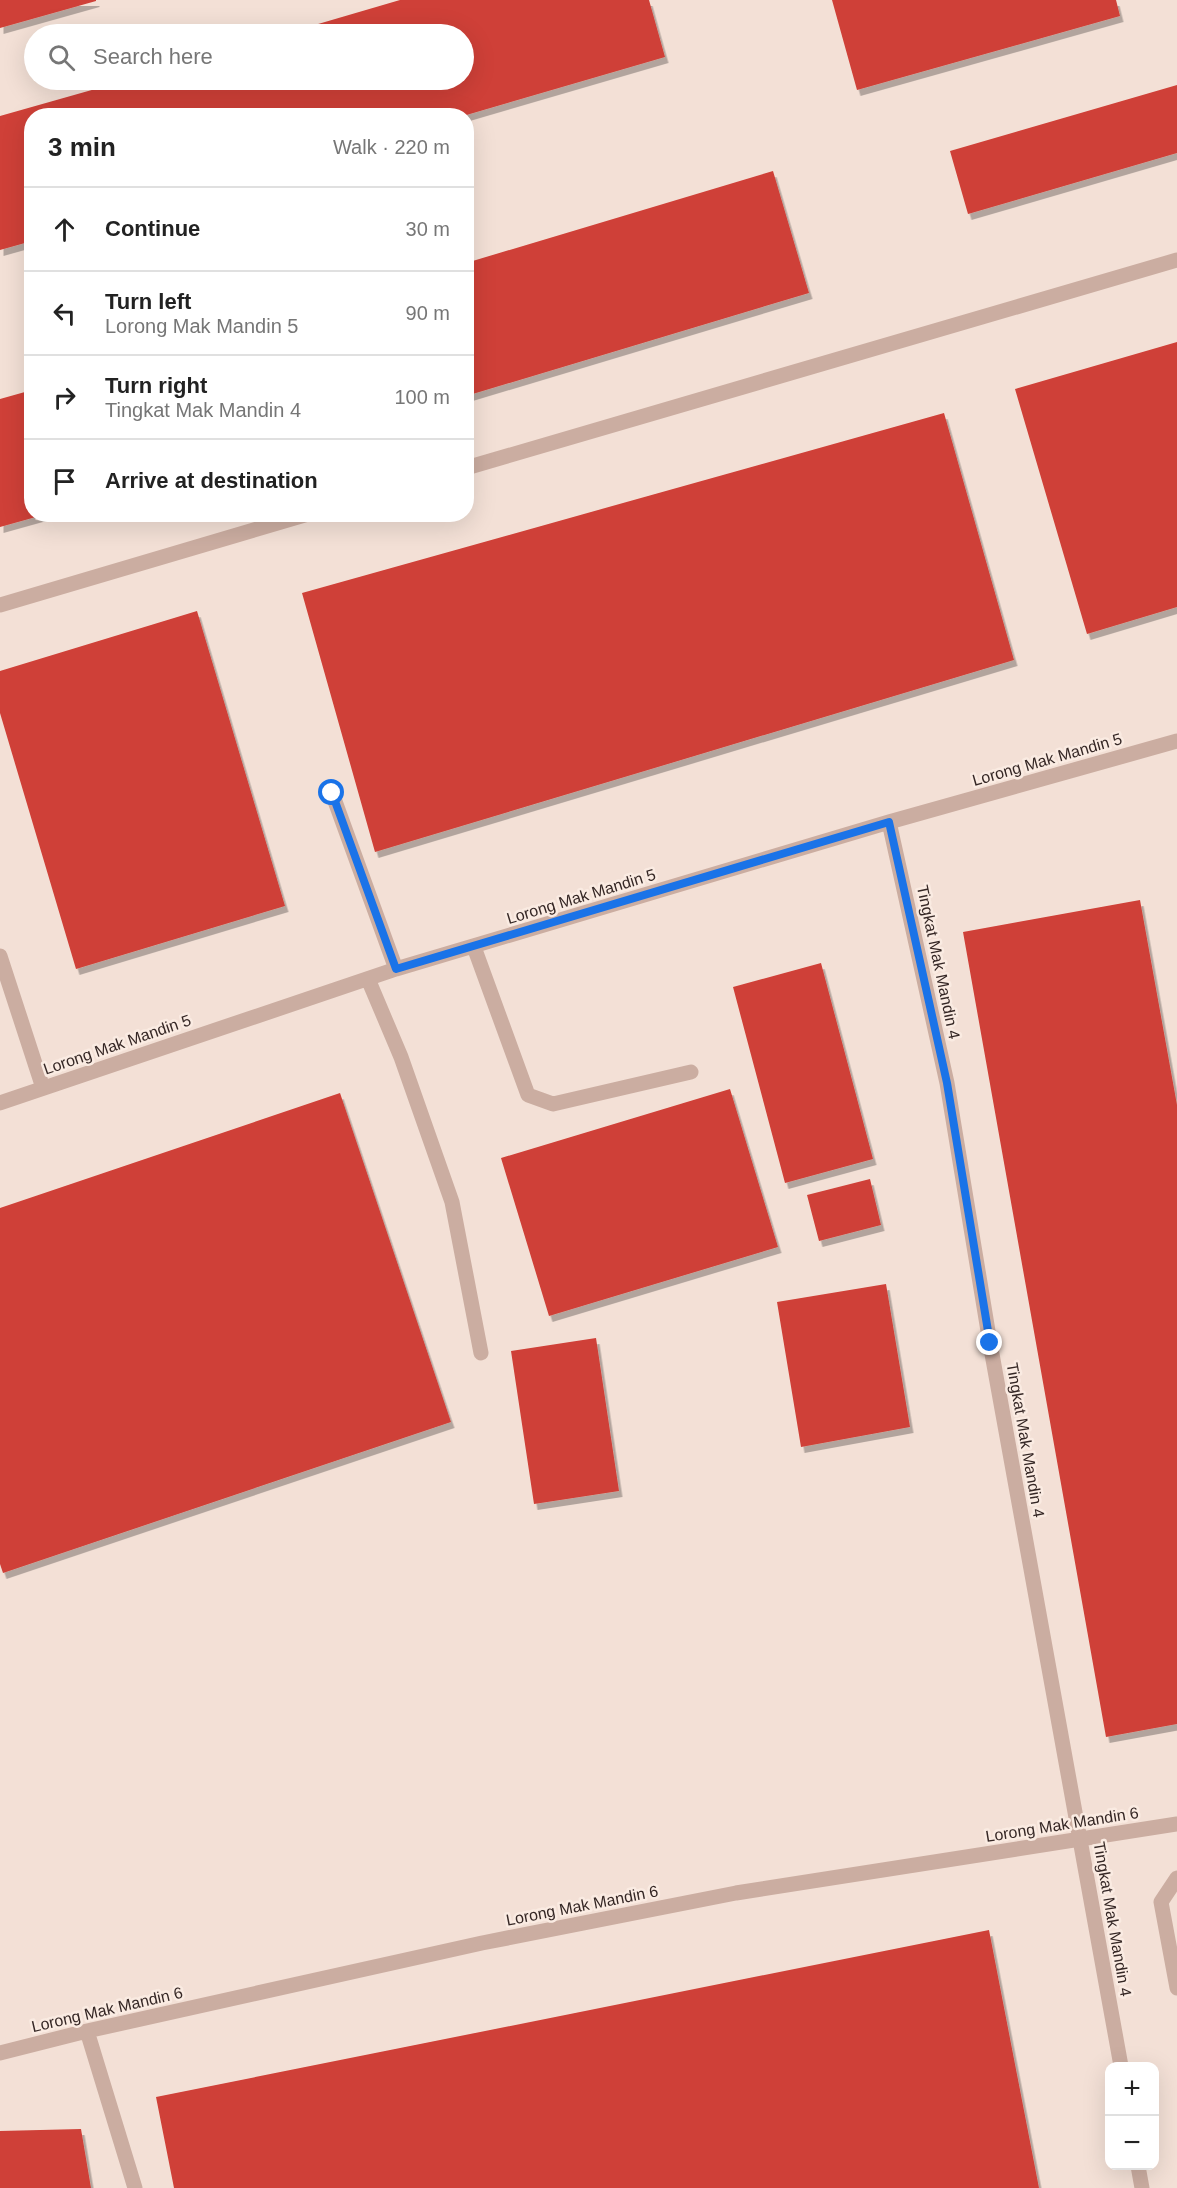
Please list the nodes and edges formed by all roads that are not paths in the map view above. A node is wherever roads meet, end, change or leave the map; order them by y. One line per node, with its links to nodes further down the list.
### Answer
1 (1177, 260): 2 (street)
2 (474, 466)
3 (281, 522): 4 (street)
4 (0, 605)
5 (1177, 741): 7 (street, Lorong Mak Mandin 5)
6 (332, 793): 10 (street)
7 (889, 822): 8 (street, Lorong Mak Mandin 5); 17 (street, Tingkat Mak Mandin 4)
8 (474, 946): 10 (street, Lorong Mak Mandin 5); 12 (street)
9 (0, 956): 13 (street)
10 (396, 969): 11 (street, Lorong Mak Mandin 5)
11 (368, 979): 13 (street, Lorong Mak Mandin 5); 15 (street)
12 (691, 1072)
13 (43, 1088): 14 (street, Lorong Mak Mandin 5)
14 (0, 1103)
15 (481, 1353)
16 (1177, 1824): 17 (street, Lorong Mak Mandin 6)
17 (1081, 1840): 20 (street, Lorong Mak Mandin 6); 22 (street, Tingkat Mak Mandin 4)
18 (1177, 1878): 19 (street)
19 (1177, 1988)
20 (87, 2031): 21 (street, Lorong Mak Mandin 6); 24 (street)
21 (0, 2053)
22 (1120, 2062)
23 (1139, 2170): 25 (street)
24 (135, 2188)
25 (1142, 2188)

